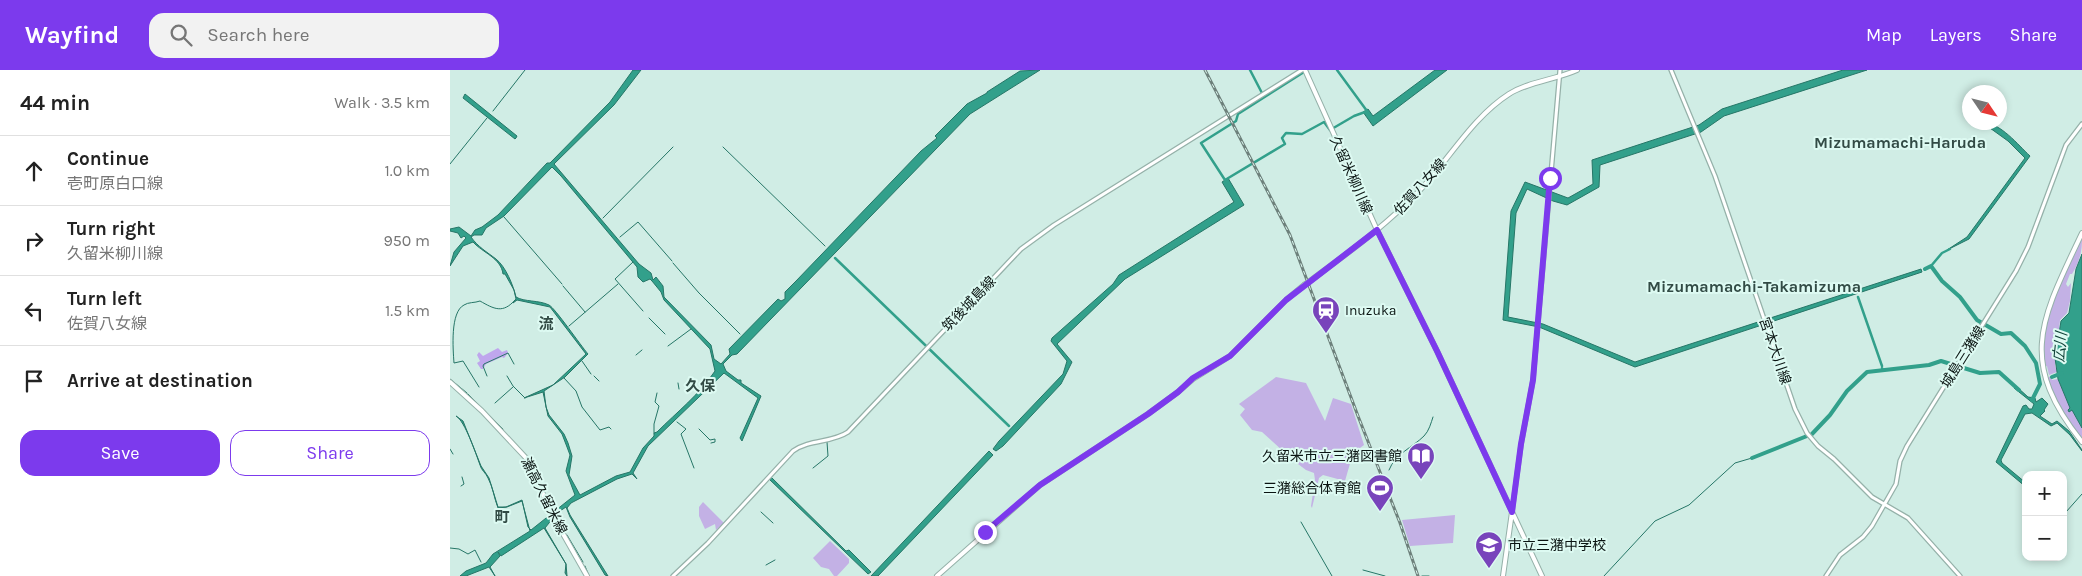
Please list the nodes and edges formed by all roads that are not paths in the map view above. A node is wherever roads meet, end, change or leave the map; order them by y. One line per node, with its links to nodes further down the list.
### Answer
1 (1303, 70): 7 (main road, 久留米柳川線); 14 (main road, 筑後城島線)
2 (1560, 70): 5 (main road)
3 (1577, 70): 5 (main road, 佐賀八女線)
4 (1672, 70): 11 (main road, 宮本大川線)
5 (1559, 77): 7 (main road, 佐賀八女線); 12 (main road)
6 (2082, 124): 11 (main road, 城島三潴線)
7 (1377, 230): 12 (main road, 久留米柳川線); 15 (main road, 佐賀八女線, bridge)
8 (2082, 232): 10 (main road)
9 (450, 382): 13 (main road, 瀬高久留米線)
10 (2082, 442)
11 (1885, 506): 18 (main road, 城島三潴線); 19 (main road, 宮本大川線)
12 (1512, 512): 16 (main road); 17 (main road, 久留米柳川線)
13 (587, 576)
14 (673, 576)
15 (937, 576)
16 (1503, 576)
17 (1542, 576)
18 (1826, 576)
19 (1960, 576)

